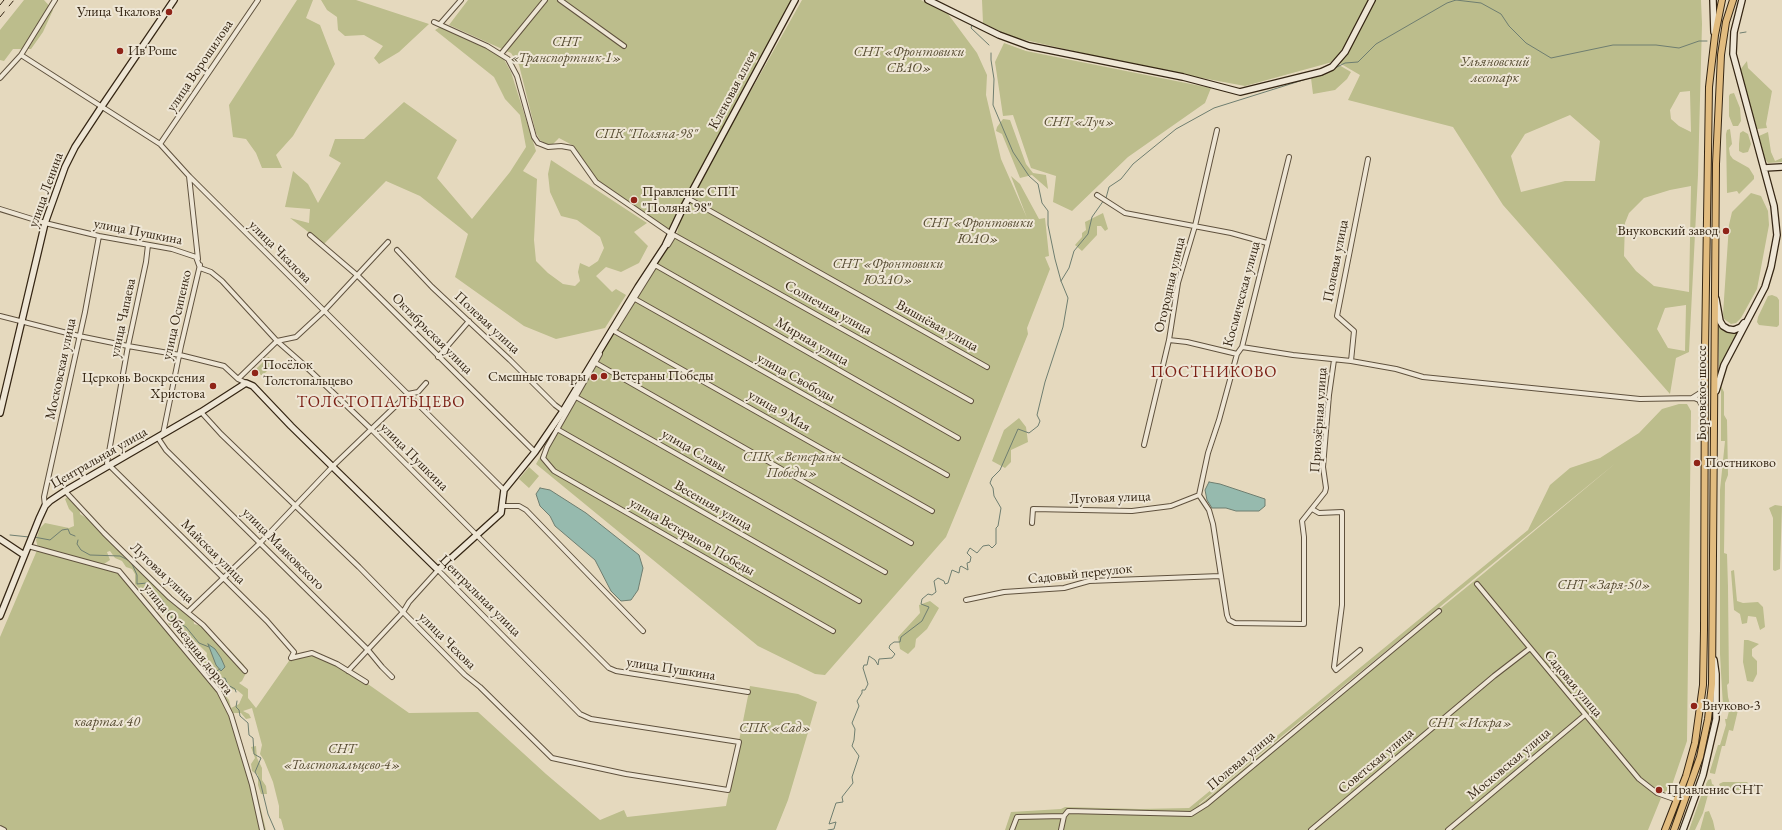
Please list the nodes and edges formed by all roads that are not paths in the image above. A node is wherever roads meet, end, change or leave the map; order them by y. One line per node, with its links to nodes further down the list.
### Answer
1 (55, 0): 19 (street)
2 (174, 0): 21 (street, улица Ленина)
3 (258, 0): 23 (street, улица Ворошилова)
4 (461, 0): 15 (street)
5 (545, 0): 18 (street)
6 (560, 0): 17 (street)
7 (795, 0): 30 (street, Кленовая аллея)
8 (928, 0): 9 (street)
9 (1372, 0)
10 (1713, 0): 16 (street)
11 (1722, 0): 16 (main road, Боровское шоссе)
12 (1733, 0): 44 (main road, Боровское шоссе)
13 (1742, 0): 27 (street)
14 (434, 22): 15 (street)
15 (440, 24): 18 (street)
16 (1714, 34): 67 (main road, Боровское шоссе)
17 (624, 46)
18 (501, 54): 34 (street, Солнечная улица)
19 (21, 55): 20 (street); 21 (street, улица Чкалова)
20 (0, 78)
21 (102, 106): 23 (street, улица Чкалова); 32 (street, улица Ленина)
22 (1217, 130): 33 (street, Огородная улица)
23 (160, 144): 28 (street, улица Чкалова)
24 (1289, 157): 38 (street, Космическая улица)
25 (1368, 158): 61 (street, Полевая улица)
26 (1782, 167): 27 (street)
27 (1764, 168): 47 (street)
28 (189, 176): 42 (street, улица Осипенко); 46 (street, улица Чкалова)
29 (1097, 195): 33 (street)
30 (689, 199): 34 (street, Кленовая аллея); 63 (street, Вишнёвая улица)
31 (0, 209): 32 (street, улица Пушкина)
32 (45, 223): 36 (street, улица Пушкина); 50 (street, улица Ленина)
33 (1195, 226): 38 (street); 53 (street, Огородная улица)
34 (672, 234): 41 (street); 62 (street, Кленовая аллея); 71 (street, Солнечная улица)
35 (310, 235): 43 (street, Октябрьская улица)
36 (99, 236): 39 (street, улица Пушкина); 52 (street, Московская улица)
37 (388, 242): 43 (street)
38 (1267, 243): 56 (street, Космическая улица)
39 (148, 245): 42 (street, улица Пушкина); 55 (street, улица Чапаева)
40 (397, 250): 49 (street, Полевая улица)
41 (655, 265): 45 (street); 80 (street, Мирная улица)
42 (200, 268): 54 (street, улица Пушкина); 58 (street, улица Осипенко)
43 (358, 276): 46 (street); 59 (street, Октябрьская улица)
44 (1715, 296): 47 (street); 72 (main road, Боровское шоссе)
45 (635, 299): 51 (street); 85 (street, улица Свободы)
46 (324, 311): 54 (street); 68 (street, улица Чкалова)
47 (1753, 311): 72 (street)
48 (0, 316): 50 (street, Центральная улица)
49 (469, 321): 59 (street); 74 (street, Полевая улица)
50 (21, 322): 52 (street, Центральная улица); 76 (street, улица Ленина)
51 (614, 331): 62 (street); 93 (street, улица 9 Мая)
52 (79, 336): 55 (street, Центральная улица); 89 (street, Московская улица)
53 (1169, 340): 57 (street); 81 (street, Огородная улица)
54 (276, 341): 64 (street); 77 (street, улица Пушкина)
55 (128, 346): 58 (street, Центральная улица); 83 (street, улица Чапаева)
56 (1242, 347): 57 (street, Космическая улица); 60 (street)
57 (1237, 354): 88 (street, Космическая улица)
58 (180, 355): 64 (street, Центральная улица); 79 (street, улица Осипенко)
59 (438, 356): 82 (street, Октябрьская улица)
60 (1334, 360): 61 (street); 92 (street, Приозёрная улица)
61 (1351, 361): 70 (street)
62 (594, 362): 69 (street); 74 (street, Кленовая аллея); 98 (street)
63 (987, 367)
64 (238, 379): 65 (street, Центральная улица)
65 (246, 383): 75 (street, Центральная улица); 84 (street, Центральная улица)
66 (426, 383): 68 (street)
67 (1704, 384): 70 (street); 73 (main road, Боровское шоссе)
68 (408, 394): 77 (street); 86 (street, улица Чкалова)
69 (576, 397): 78 (street); 102 (street, улица Славы)
70 (1692, 398): 73 (street)
71 (971, 401)
72 (1714, 401): 117 (main road, Боровское шоссе)
73 (1704, 410): 125 (main road, Боровское шоссе)
74 (563, 411): 82 (street, Кленовая аллея)
75 (201, 412): 79 (street, Центральная улица); 90 (street, улица Чехова)
76 (0, 413)
77 (371, 429): 84 (street); 95 (street, улица Пушкина)
78 (557, 429): 107 (street, Весенняя улица); 113 (street, улица Ветеранов Победы)
79 (161, 436): 83 (street, Центральная улица); 97 (street, улица Маяковского)
80 (958, 438)
81 (1144, 445)
82 (535, 452): 86 (street, Кленовая аллея)
83 (109, 465): 87 (street, Центральная улица); 104 (street, Майская улица)
84 (333, 466): 90 (street); 101 (street, Центральная улица)
85 (946, 475)
86 (504, 490): 91 (street)
87 (65, 491): 89 (street, Центральная улица); 109 (street, Луговая улица)
88 (1199, 495): 94 (street, Луговая улица); 103 (street)
89 (45, 506): 99 (street, Центральная улица)
90 (296, 506): 97 (street); 110 (street, улица Чехова)
91 (503, 506): 95 (street); 112 (street)
92 (1312, 509): 103 (street, Приозёрная улица); 116 (street)
93 (932, 511)
94 (1032, 523)
95 (477, 535): 101 (street); 122 (street, улица Пушкина)
96 (0, 539): 100 (street)
97 (261, 542): 104 (street); 115 (street, улица Маяковского)
98 (911, 543)
99 (28, 546): 100 (street, Центральная улица); 130 (street, улица Объездная дорога)
100 (24, 556): 111 (street, Центральная улица)
101 (438, 570): 110 (street); 124 (street, Центральная улица)
102 (885, 572)
103 (1220, 576): 106 (street, Садовый переулок)
104 (223, 578): 109 (street); 119 (street, Майская улица)
105 (1477, 584): 114 (street, Садовая улица)
106 (966, 600)
107 (859, 601)
108 (1439, 611): 126 (street, Полевая улица)
109 (188, 612): 118 (street, Луговая улица)
110 (403, 612): 115 (street); 124 (street, улица Чехова)
111 (0, 616)
112 (643, 631)
113 (833, 631)
114 (1529, 649): 123 (street, Садовая улица); 133 (street, Советская улица)
115 (368, 650): 119 (street); 120 (street, улица Маяковского)
116 (1360, 650)
117 (1713, 658): 137 (main road, Боровское шоссе); 138 (street)
118 (245, 671)
119 (348, 671): 121 (street)
120 (392, 677)
121 (366, 682)
122 (748, 692)
123 (1585, 715): 125 (street, Садовая улица); 134 (street, Московская улица)
124 (728, 790)
125 (1678, 800): 127 (main road, Боровское шоссе)
126 (1064, 816): 131 (street, Полевая улица); 132 (street)
127 (1671, 816): 135 (street); 136 (main road, Боровское шоссе)
128 (0, 828): 129 (street)
129 (4, 830)
130 (262, 830)
131 (1012, 830)
132 (1061, 830)
133 (1311, 830)
134 (1448, 830)
135 (1662, 830)
136 (1666, 830)
137 (1674, 830)
138 (1683, 830)

